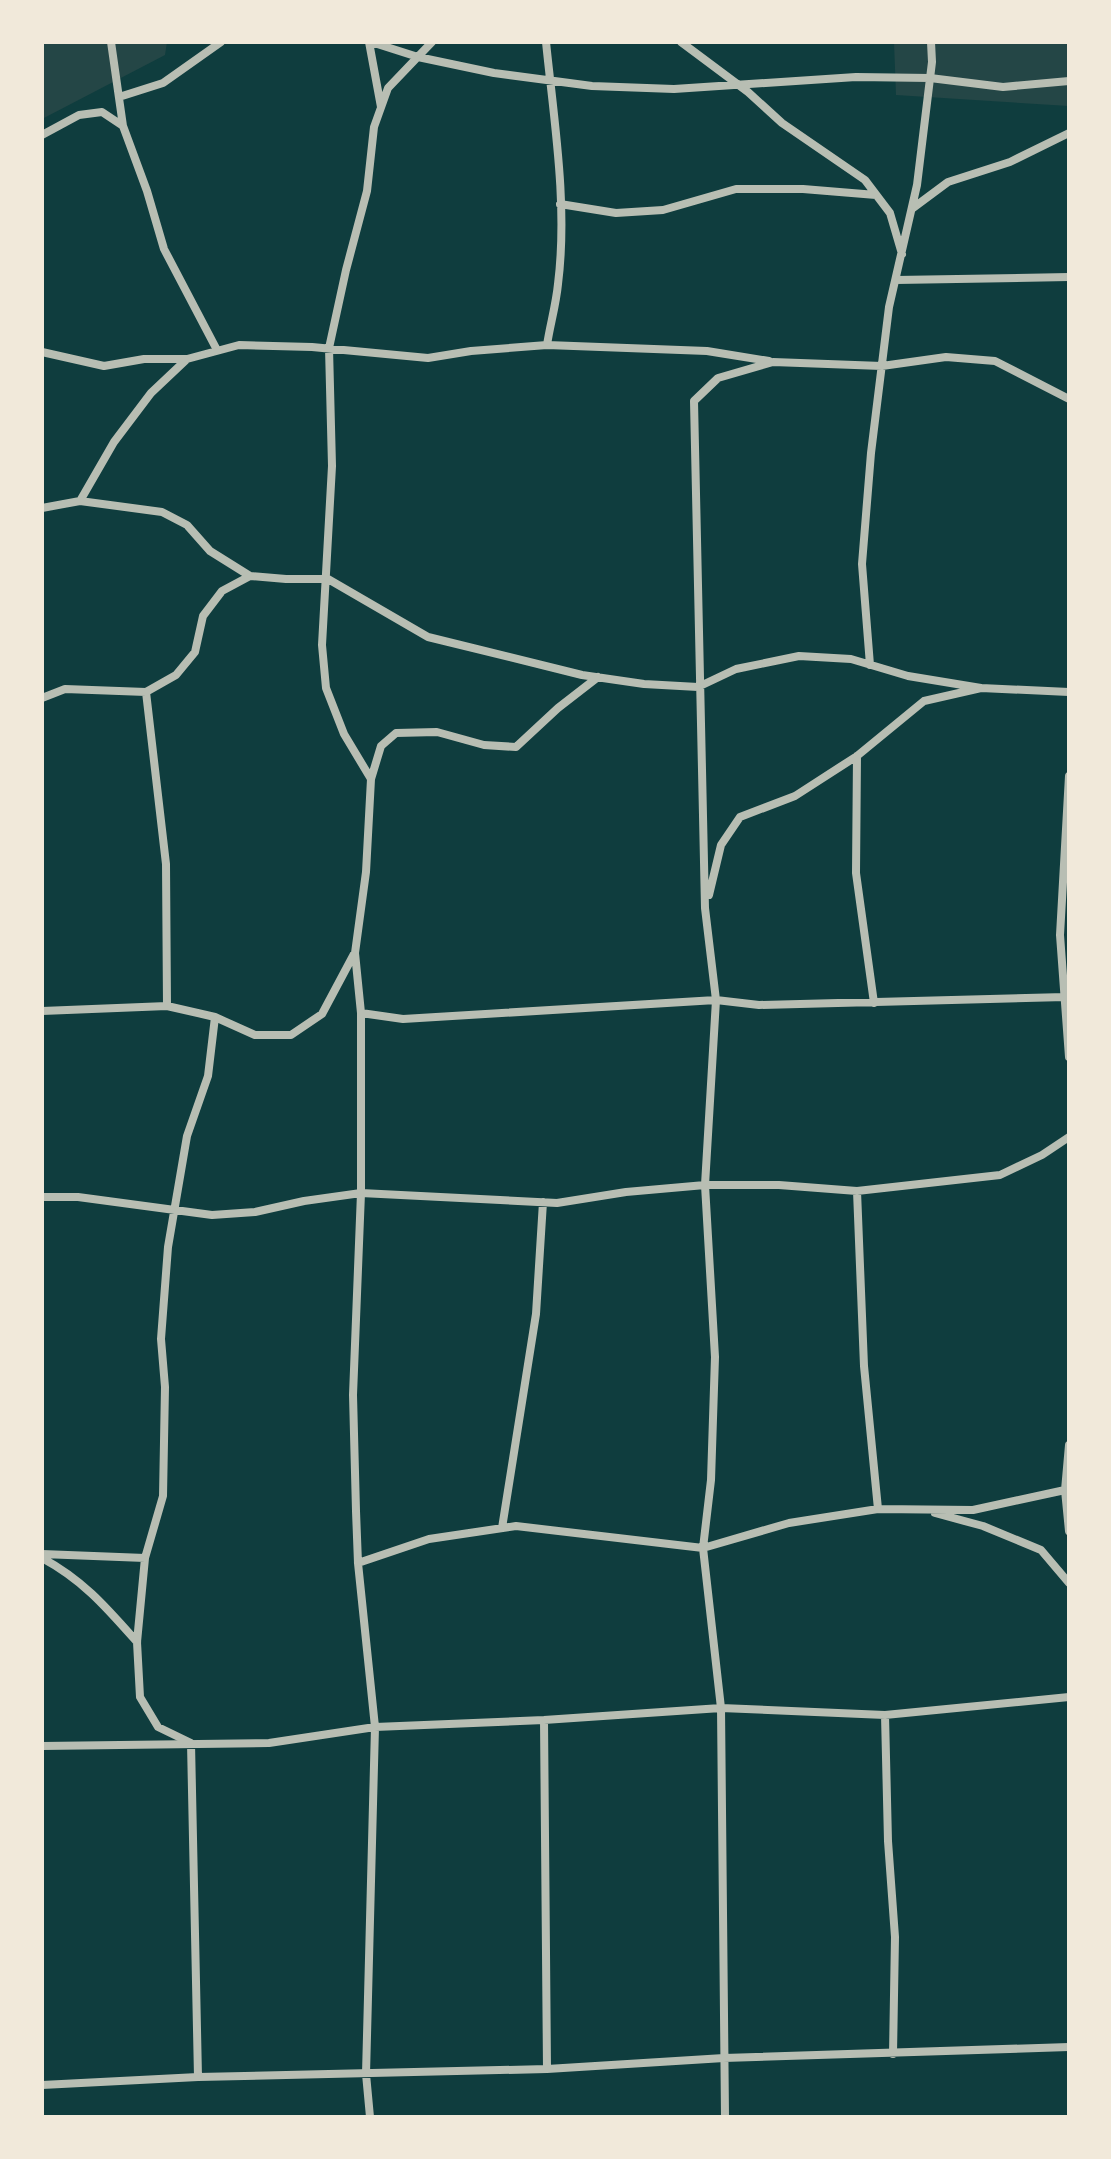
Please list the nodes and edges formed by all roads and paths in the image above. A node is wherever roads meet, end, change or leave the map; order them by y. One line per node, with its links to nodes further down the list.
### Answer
1 (111, 42): 13 (street)
2 (221, 42): 13 (street)
3 (370, 42): 8 (street); 14 (street)
4 (432, 42): 8 (street)
5 (546, 42): 10 (street)
6 (681, 42): 12 (street)
7 (931, 42): 9 (street)
8 (418, 57): 10 (street); 14 (street)
9 (930, 78): 11 (street); 12 (street); 20 (street)
10 (550, 80): 12 (street); 19 (street)
11 (1069, 81)
12 (740, 85): 18 (street)
13 (119, 97): 15 (street)
14 (381, 108): 25 (street)
15 (123, 126): 17 (street); 26 (street)
16 (1069, 133): 20 (street)
17 (42, 135)
18 (876, 195): 19 (street); 21 (street)
19 (560, 204): 24 (street)
20 (912, 209): 21 (street)
21 (903, 255): 23 (street)
22 (1069, 277): 23 (street)
23 (896, 280): 30 (street)
24 (547, 345): 25 (street); 29 (street)
25 (329, 348): 26 (street); 35 (street)
26 (217, 350): 28 (street)
27 (42, 352): 28 (street)
28 (187, 359): 32 (street)
29 (773, 362): 30 (street); 38 (street)
30 (882, 366): 31 (street); 36 (street)
31 (1069, 399)
32 (80, 501): 33 (street); 34 (street)
33 (42, 508)
34 (250, 576): 35 (street); 40 (street)
35 (328, 579): 37 (street); 45 (street)
36 (870, 665): 38 (street); 39 (street)
37 (598, 677): 38 (street); 45 (street)
38 (698, 687): 47 (street)
39 (981, 688): 41 (street); 43 (street)
40 (146, 692): 42 (street); 52 (street)
41 (1069, 692)
42 (42, 698)
43 (857, 756): 47 (street); 51 (street)
44 (1069, 776): 46 (street)
45 (371, 779): 48 (street)
46 (1066, 883): 49 (street)
47 (705, 908): 50 (street)
48 (355, 953): 54 (street); 55 (street)
49 (1065, 997): 51 (street); 56 (street)
50 (716, 1000): 51 (street); 54 (street); 58 (street)
51 (874, 1003)
52 (167, 1006): 53 (street); 55 (street)
53 (42, 1011)
54 (361, 1013): 60 (street)
55 (215, 1017): 63 (street)
56 (1069, 1057)
57 (1069, 1137): 59 (street)
58 (705, 1185): 59 (street); 62 (street); 71 (street)
59 (857, 1191): 67 (street)
60 (361, 1193): 62 (street); 63 (street); 74 (street)
61 (42, 1197): 63 (street)
62 (543, 1202): 69 (street)
63 (174, 1209): 73 (street)
64 (1069, 1445): 65 (street)
65 (1065, 1490): 66 (street); 68 (street)
66 (1068, 1506): 70 (street)
67 (878, 1509): 68 (street); 71 (street)
68 (923, 1509): 75 (street)
69 (502, 1528): 71 (street); 74 (street)
70 (1069, 1531)
71 (703, 1548): 78 (street)
72 (42, 1556): 73 (street); 76 (street)
73 (145, 1558): 76 (street)
74 (358, 1563): 81 (street)
75 (1069, 1583)
76 (137, 1642): 82 (street)
77 (1069, 1697): 79 (street)
78 (721, 1708): 79 (street); 80 (street); 86 (street)
79 (885, 1715): 85 (street)
80 (544, 1720): 81 (street); 87 (street)
81 (375, 1727): 82 (street); 88 (street)
82 (191, 1743): 83 (street); 89 (street)
83 (42, 1746)
84 (1069, 2047): 85 (street)
85 (893, 2054): 86 (street)
86 (724, 2058): 87 (street); 92 (street)
87 (547, 2069): 88 (street)
88 (366, 2074): 89 (street); 91 (street)
89 (198, 2077): 90 (street)
90 (42, 2085)
91 (370, 2117)
92 (725, 2117)

